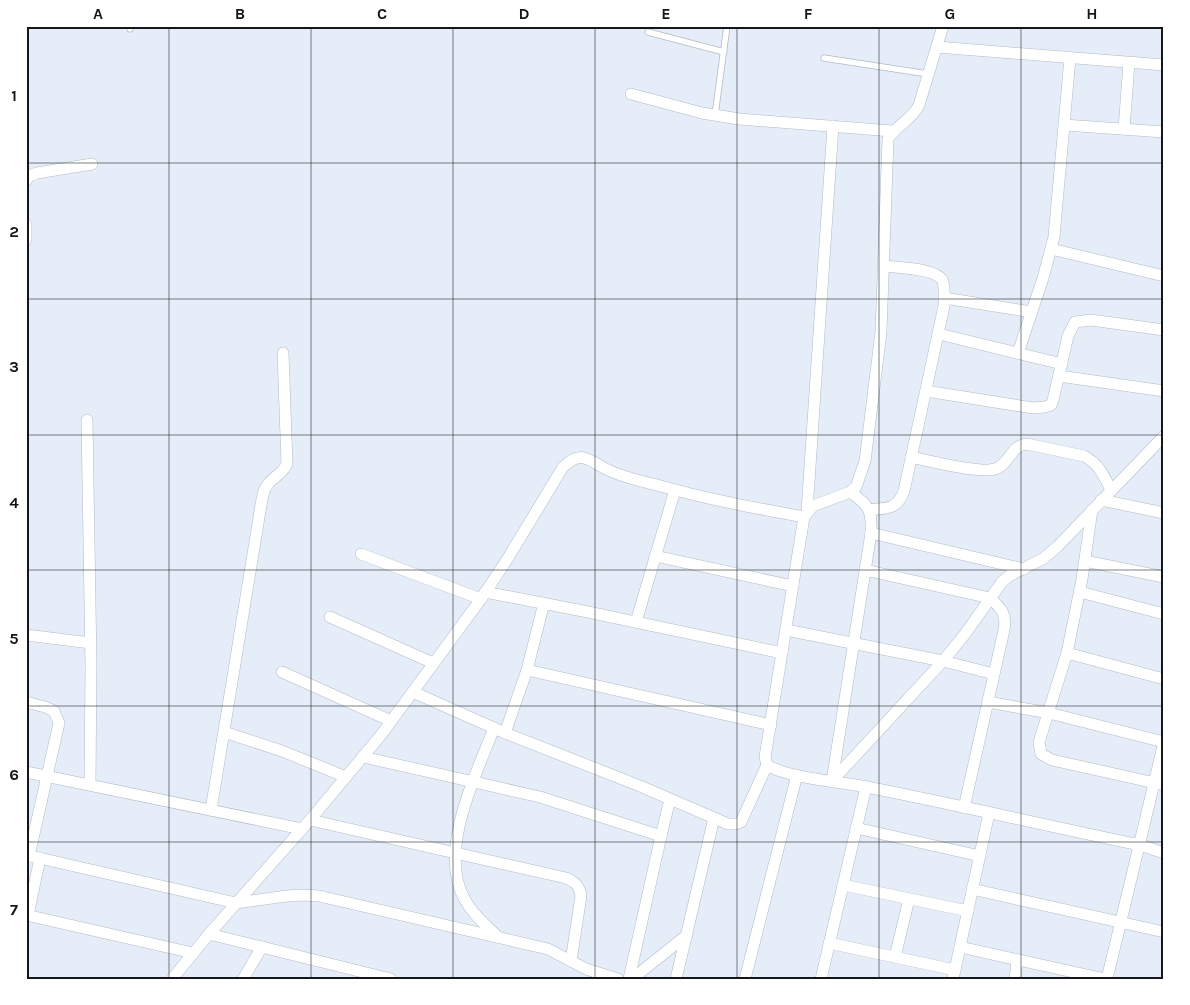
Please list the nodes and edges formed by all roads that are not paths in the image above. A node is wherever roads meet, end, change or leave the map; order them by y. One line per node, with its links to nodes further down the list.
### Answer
1 (727, 26): 5 (lane)
2 (943, 26): 4 (street)
3 (648, 32): 5 (lane)
4 (936, 47): 7 (street); 10 (street)
5 (724, 52): 12 (lane)
6 (824, 58): 10 (lane)
7 (1070, 58): 8 (street); 13 (street)
8 (1129, 63): 9 (street); 15 (street)
9 (1164, 65)
10 (928, 74): 16 (street)
11 (631, 94): 12 (street)
12 (716, 115): 14 (street)
13 (1064, 125): 15 (street); 22 (street)
14 (833, 126): 16 (street); 45 (street)
15 (1124, 129): 17 (street)
16 (892, 131): 23 (street)
17 (1164, 132)
18 (92, 164): 19 (street)
19 (27, 178)
20 (26, 224): 21 (street)
21 (26, 240)
22 (1051, 249): 24 (street); 26 (street)
23 (884, 266): 25 (street); 40 (street)
24 (1164, 276)
25 (944, 298): 26 (street); 28 (street)
26 (1032, 312): 30 (street)
27 (1164, 330): 31 (street)
28 (939, 334): 30 (street); 33 (street)
29 (283, 353): 80 (street)
30 (1018, 353): 31 (street)
31 (1062, 364): 32 (street)
32 (1059, 376): 33 (street); 34 (street)
33 (926, 391): 37 (street)
34 (1164, 391)
35 (87, 420): 63 (street)
36 (1164, 436): 39 (street)
37 (911, 457): 39 (street); 42 (street)
38 (675, 490): 45 (street); 48 (street); 55 (street)
39 (1111, 490): 41 (street)
40 (850, 492): 42 (street); 45 (street)
41 (1101, 500): 43 (street); 44 (street)
42 (870, 510): 46 (street)
43 (1092, 510): 49 (street); 50 (street)
44 (1164, 513)
45 (806, 514): 53 (street)
46 (871, 533): 50 (street); 51 (street)
47 (361, 554): 55 (street)
48 (656, 556): 53 (street); 60 (street)
49 (1085, 561): 52 (street); 54 (street)
50 (1024, 569): 56 (street)
51 (865, 570): 56 (street); 64 (street)
52 (1164, 577)
53 (793, 586): 61 (street)
54 (1080, 592): 58 (street); 65 (street)
55 (483, 596): 57 (street); 68 (street)
56 (990, 598): 67 (street); 71 (street)
57 (544, 604): 60 (street); 69 (street)
58 (1164, 614)
59 (330, 617): 68 (street)
60 (636, 622): 66 (street)
61 (786, 630): 64 (street); 66 (street)
62 (26, 635): 63 (street)
63 (91, 643): 92 (street)
64 (854, 643): 67 (street); 90 (street)
65 (1067, 653): 72 (street); 76 (street)
66 (782, 654): 78 (street)
67 (943, 661): 71 (street); 90 (street)
68 (433, 663): 73 (street)
69 (526, 670): 78 (street); 81 (street)
70 (282, 672): 77 (street)
71 (994, 674): 75 (street)
72 (1164, 680)
73 (413, 692): 77 (street); 79 (street)
74 (26, 702): 87 (street)
75 (988, 702): 76 (street); 95 (street)
76 (1049, 713): 82 (street); 91 (street)
77 (392, 721): 83 (street)
78 (771, 725): 84 (street)
79 (494, 728): 81 (street); 89 (street)
80 (224, 732): 88 (street); 96 (street)
81 (505, 733): 94 (street)
82 (1164, 742): 91 (street)
83 (363, 757): 88 (street); 89 (street)
84 (767, 765): 86 (street); 98 (street)
85 (26, 772): 87 (street)
86 (797, 775): 90 (street); 132 (street)
87 (46, 776): 92 (street); 105 (street)
88 (346, 777): 99 (street)
89 (474, 781): 101 (street); 103 (street)
90 (832, 781): 93 (street)
91 (1159, 784): 102 (street)
92 (90, 785): 96 (street)
93 (866, 787): 95 (street); 100 (street)
94 (670, 799): 98 (street); 101 (street)
95 (964, 808): 97 (street)
96 (212, 810): 99 (street)
97 (989, 813): 102 (street); 106 (street)
98 (714, 818): 116 (street)
99 (306, 825): 103 (street); 110 (street)
100 (856, 828): 106 (street); 107 (street)
101 (661, 836): 130 (street)
102 (1140, 845): 104 (street); 113 (street)
103 (456, 853): 117 (street); 124 (street)
104 (1164, 853)
105 (32, 856): 110 (street); 112 (street)
106 (980, 856): 108 (street)
107 (843, 885): 109 (street); 118 (street)
108 (972, 889): 111 (street); 113 (street)
109 (909, 899): 111 (street); 122 (street)
110 (236, 903): 115 (street); 117 (street)
111 (968, 911): 120 (street)
112 (27, 915): 121 (street)
113 (1121, 921): 114 (street); 135 (street)
114 (1164, 932)
115 (209, 934): 119 (street); 121 (street)
116 (686, 934): 130 (street); 131 (street)
117 (498, 937): 124 (street)
118 (829, 943): 122 (street); 133 (street)
119 (262, 947): 127 (street); 128 (street)
120 (960, 947): 123 (street); 125 (street)
121 (193, 953): 126 (street)
122 (895, 957): 125 (street)
123 (1018, 960): 134 (street); 135 (street)
124 (571, 961): 129 (street)
125 (954, 974)
126 (172, 979)
127 (243, 979)
128 (391, 979)
129 (618, 979)
130 (631, 979)
131 (676, 979)
132 (745, 979)
133 (821, 979)
134 (1015, 979)
135 (1106, 979)

